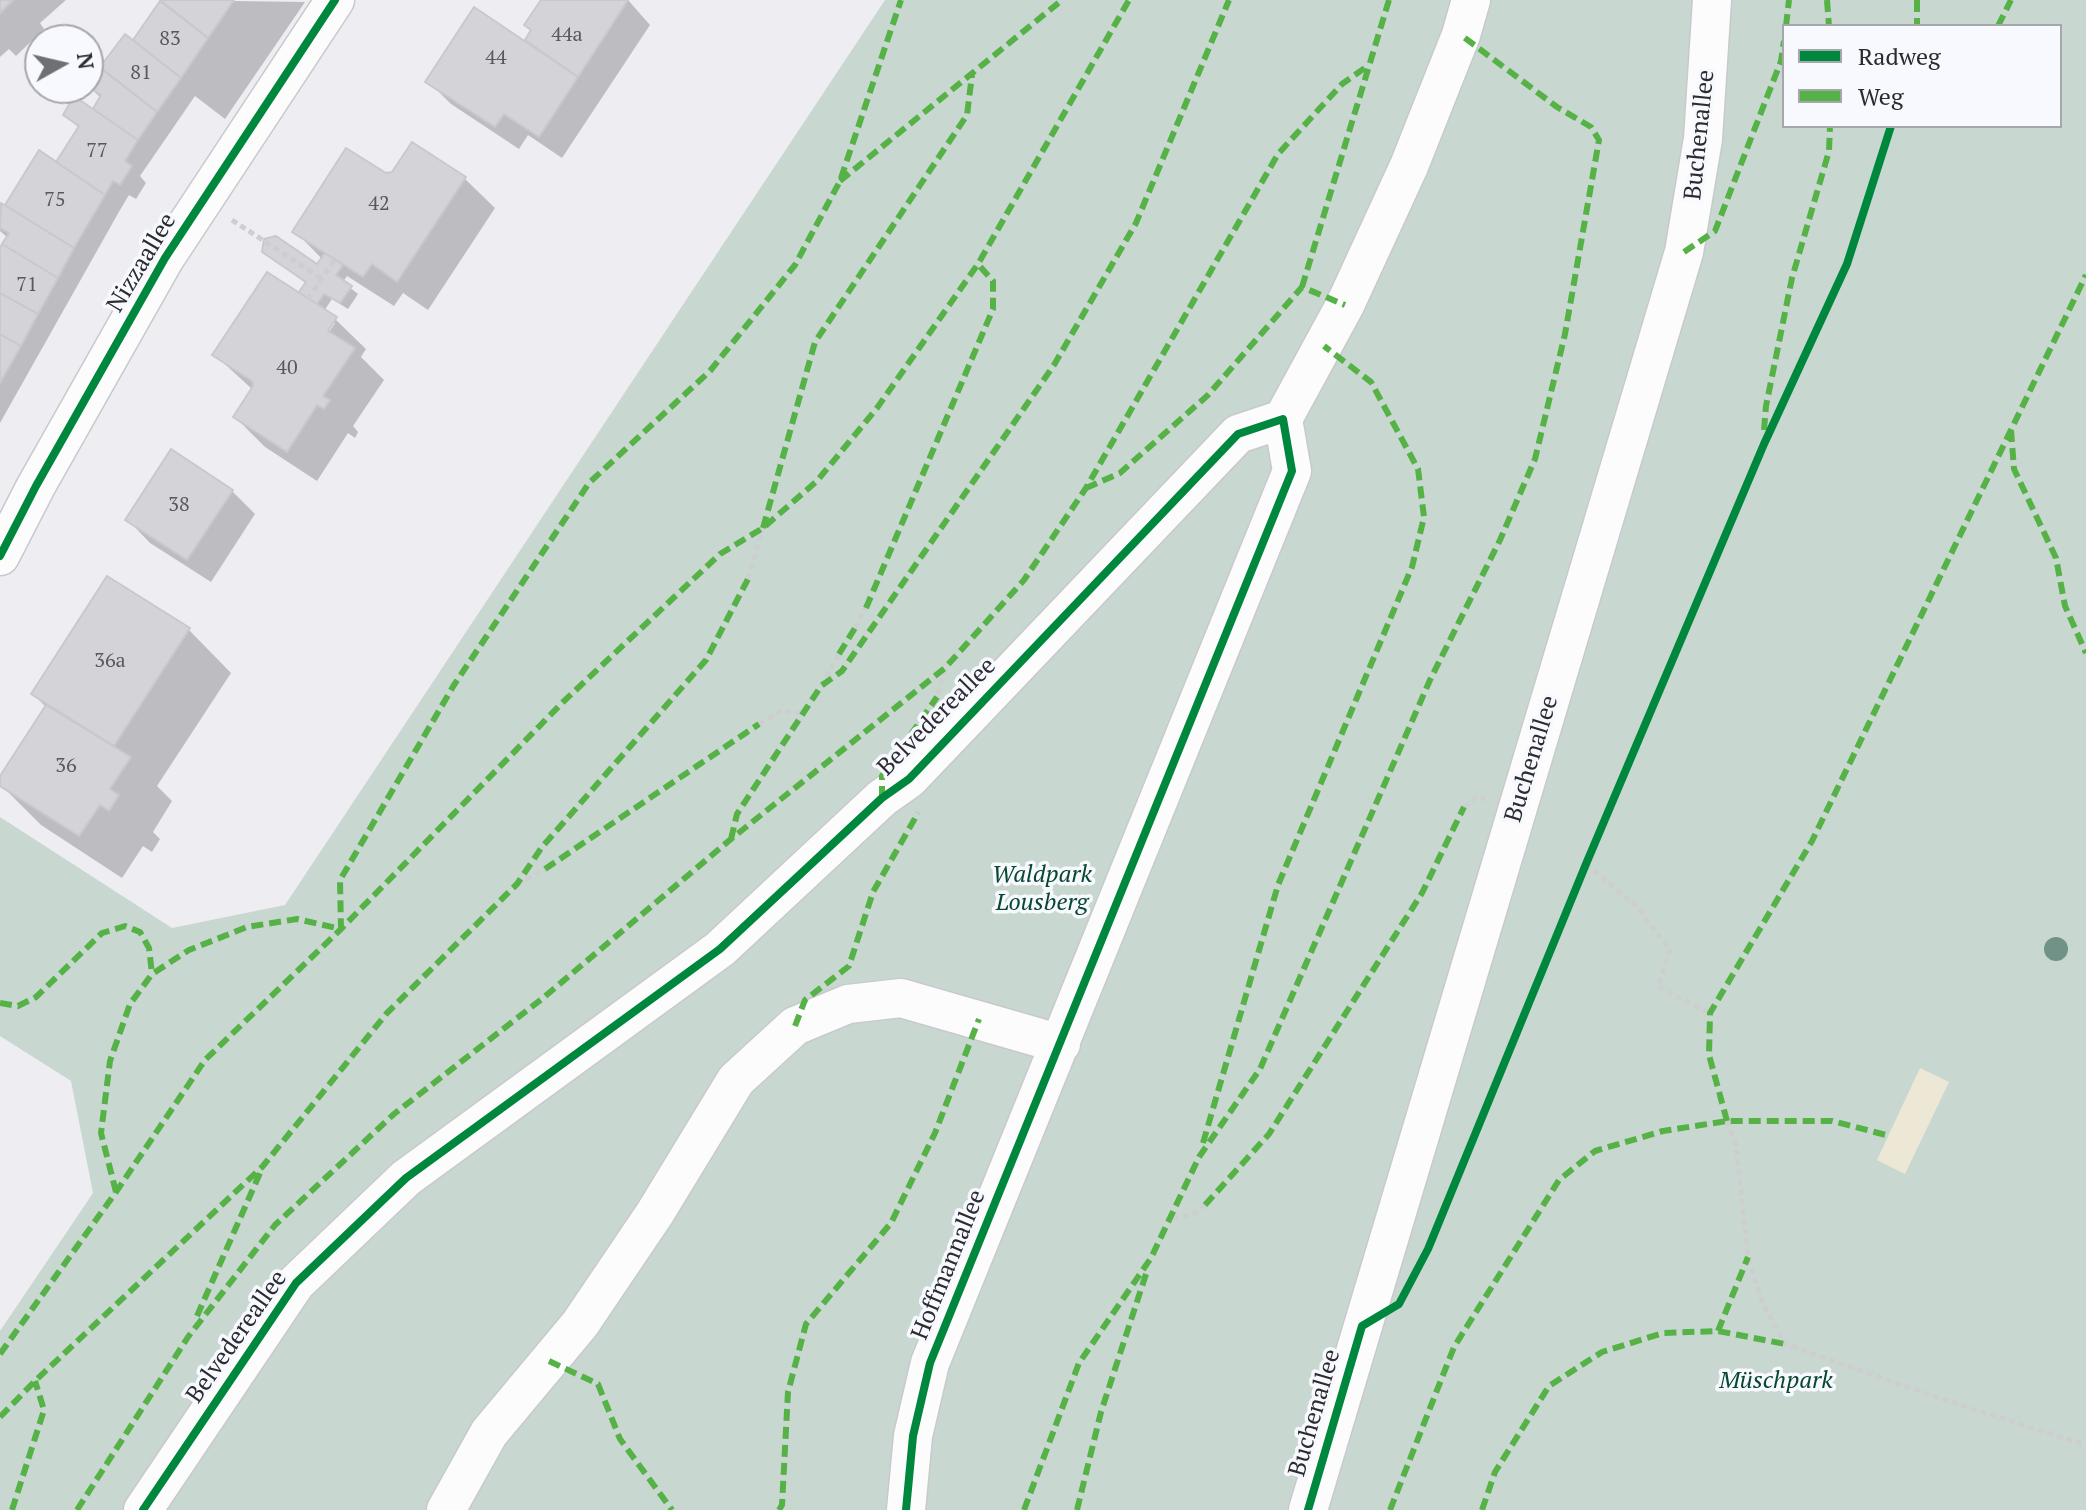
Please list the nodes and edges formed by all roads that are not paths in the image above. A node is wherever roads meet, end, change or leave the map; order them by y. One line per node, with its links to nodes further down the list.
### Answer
1 (335, 0): 5 (street, Nizzaallee)
2 (1471, 0): 4 (street)
3 (1712, 0): 10 (street, Buchenallee)
4 (1283, 419): 6 (street); 7 (street, Belvedereallee)
5 (0, 556)
6 (1061, 1044): 8 (street); 9 (street, Hoffmannallee)
7 (143, 1510)
8 (446, 1510)
9 (906, 1510)
10 (1308, 1510)

